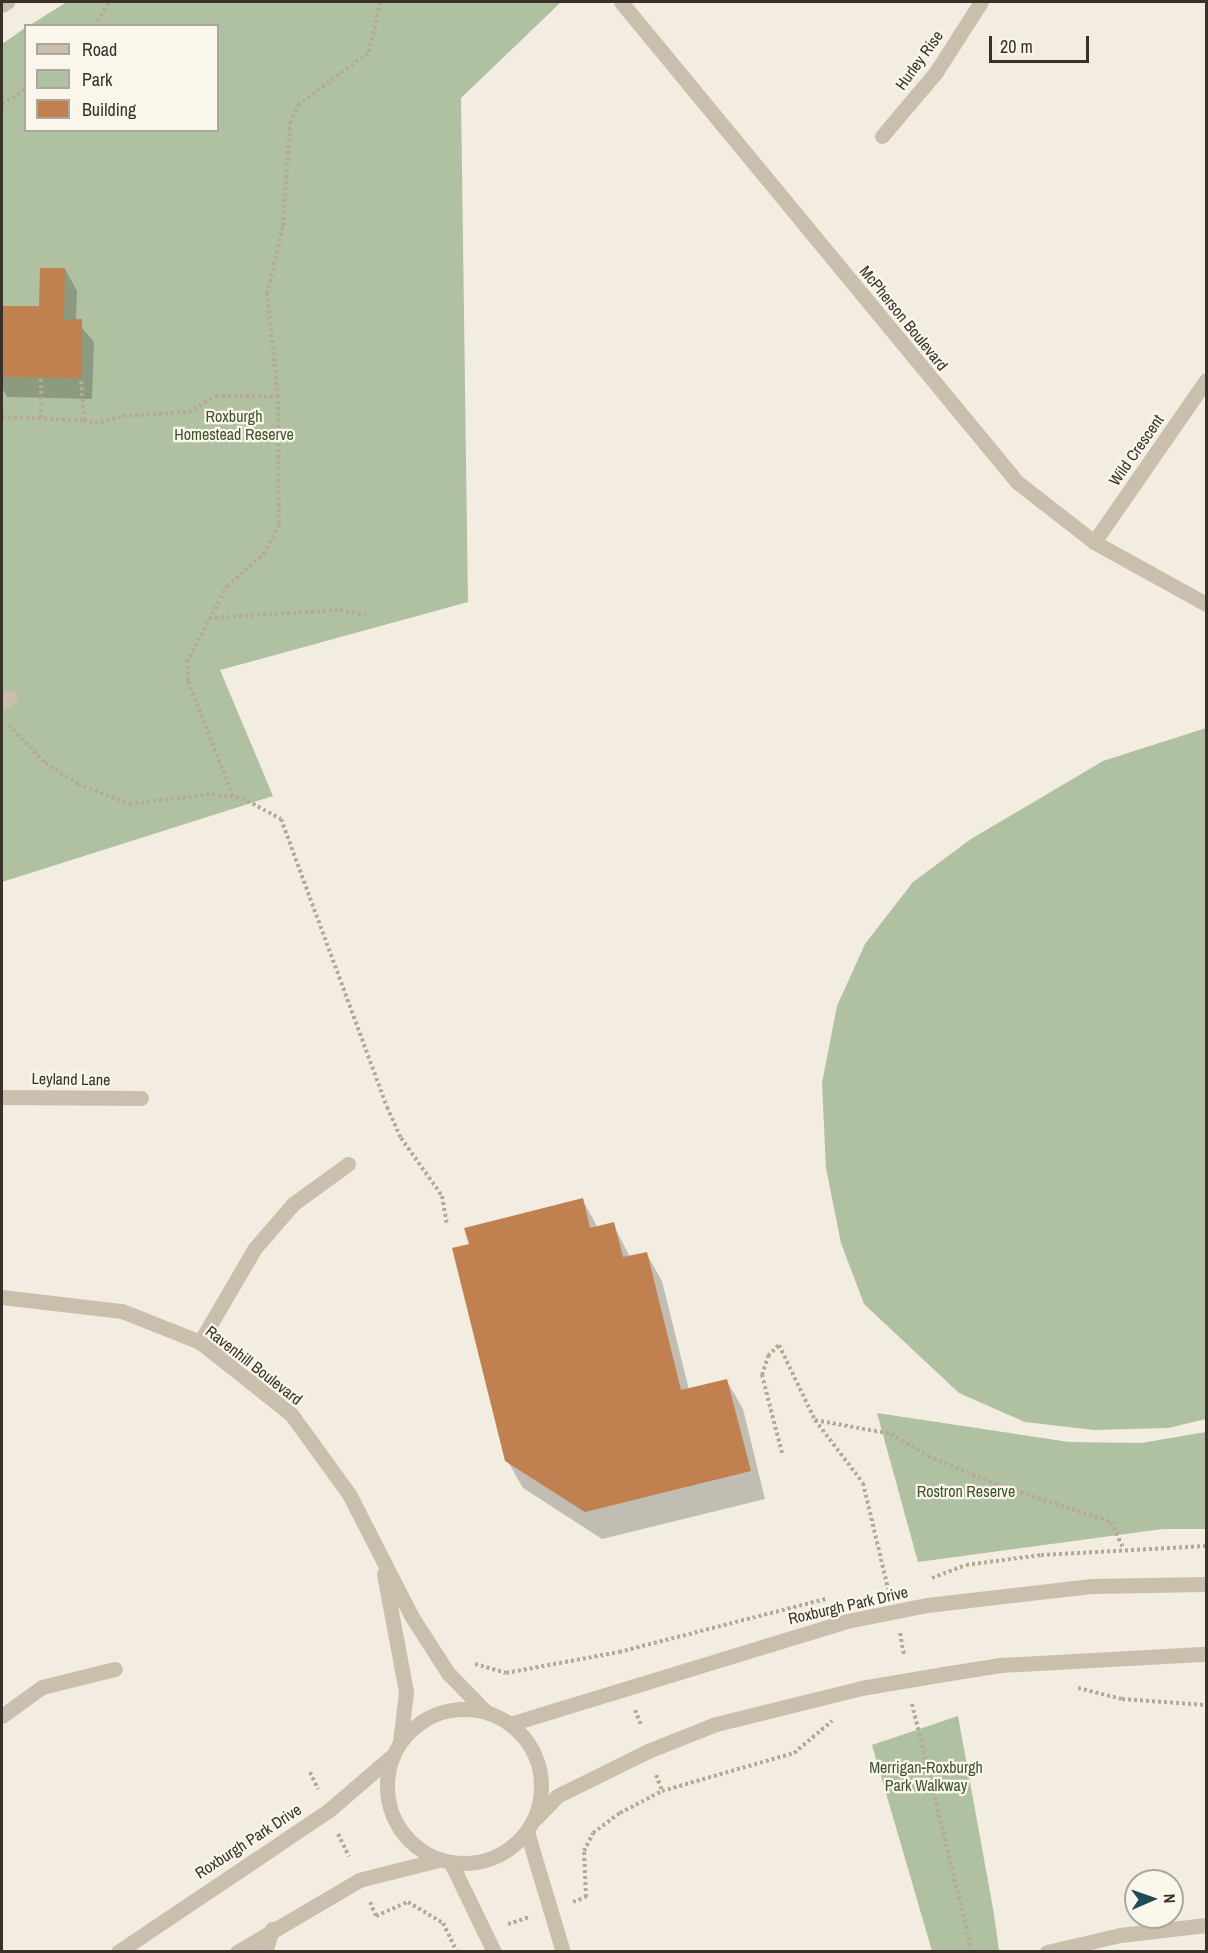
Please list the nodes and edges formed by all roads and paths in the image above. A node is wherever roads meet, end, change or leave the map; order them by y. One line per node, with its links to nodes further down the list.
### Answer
1 (7, 2): 6 (street)
2 (110, 2): 7 (path)
3 (380, 2): 14 (path)
4 (621, 2): 18 (street, McPherson Boulevard)
5 (981, 2): 10 (street, Hurley Rise)
6 (2, 5)
7 (95, 24)
8 (24, 90): 9 (path)
9 (2, 104)
10 (882, 136)
11 (42, 377): 16 (path)
12 (81, 378): 17 (path)
13 (1206, 380): 18 (street, Wild Crescent)
14 (278, 397): 17 (path); 21 (path)
15 (2, 417): 16 (path)
16 (41, 418): 17 (path)
17 (84, 420)
18 (1094, 542): 19 (street, McPherson Boulevard)
19 (1206, 604)
20 (366, 615): 21 (path)
21 (208, 618): 23 (path)
22 (2, 714): 23 (path)
23 (233, 796): 27 (path)
24 (2, 1097): 25 (street, Leyland Lane)
25 (141, 1098)
26 (348, 1164): 29 (street)
27 (447, 1225)
28 (2, 1298): 29 (street, Ravenhill Boulevard)
29 (200, 1342): 33 (street, Ravenhill Boulevard)
30 (815, 1420): 32 (path)
31 (1206, 1546): 32 (path)
32 (1123, 1548): 34 (path)
33 (380, 1554): 42 (street, Ravenhill Boulevard); 46 (street, Ravenhill Boulevard)
34 (924, 1580)
35 (1206, 1584): 45 (street, Roxburgh Park Drive, bridge)
36 (833, 1598): 38 (path)
37 (1206, 1654): 47 (street, bridge)
38 (472, 1663)
39 (115, 1669): 43 (street)
40 (1067, 1687): 41 (path)
41 (1206, 1705)
42 (486, 1712): 45 (street); 46 (street)
43 (2, 1716)
44 (836, 1717): 49 (path)
45 (510, 1724): 47 (street)
46 (397, 1749): 48 (street); 54 (street, Roxburgh Park Drive)
47 (531, 1826): 48 (street); 49 (street)
48 (445, 1861): 51 (street); 52 (street)
49 (550, 1910): 52 (path); 58 (street)
50 (1206, 1925): 59 (street)
51 (272, 1929): 55 (street); 56 (street)
52 (484, 1933): 53 (path); 57 (street)
53 (453, 1943)
54 (118, 1952)
55 (237, 1952)
56 (265, 1952)
57 (494, 1952)
58 (563, 1952)
59 (1047, 1952)

